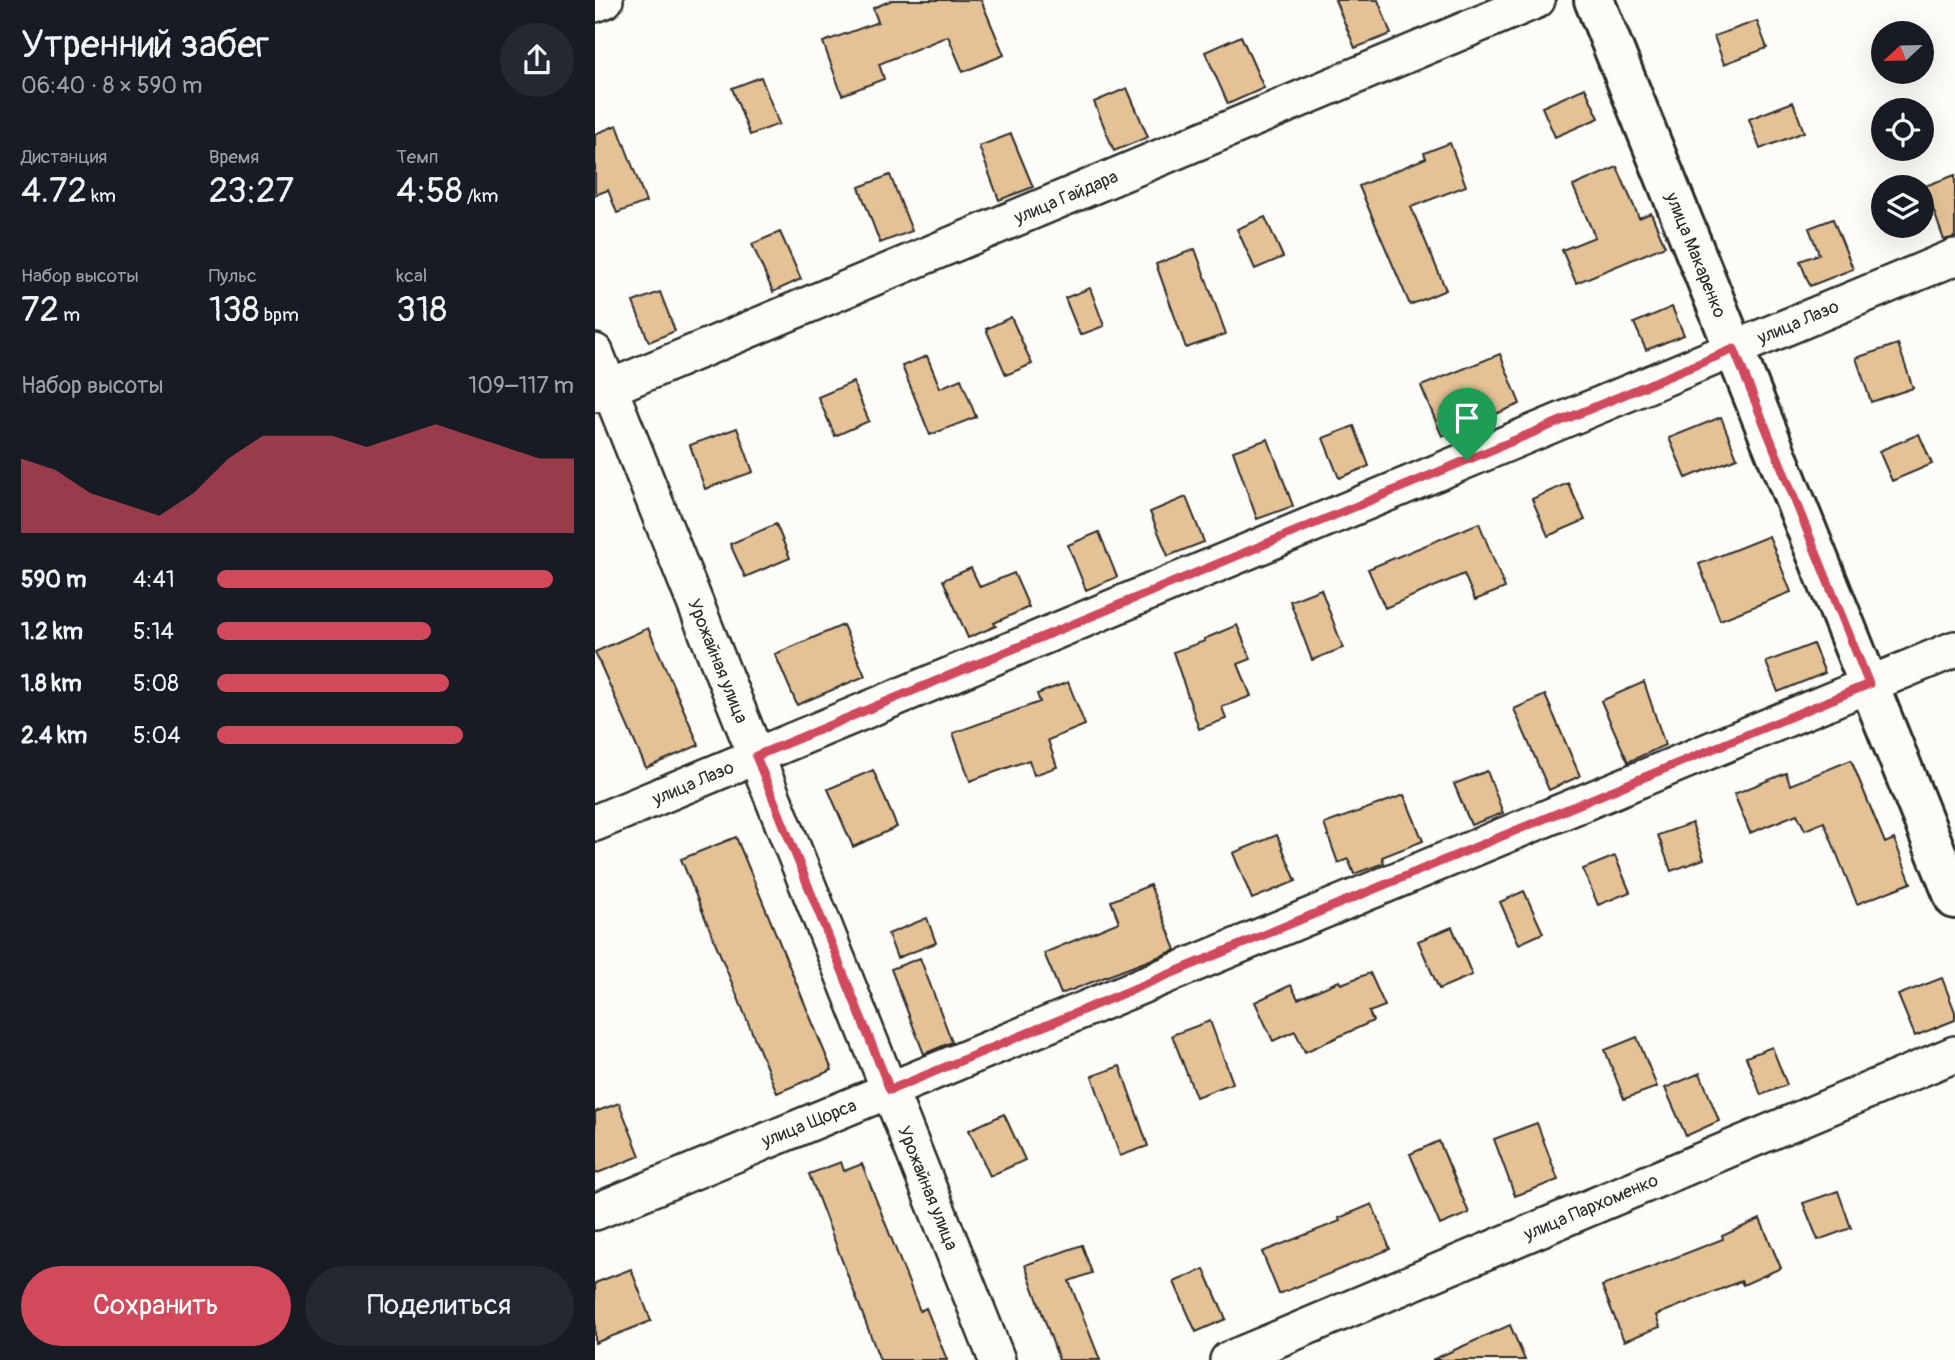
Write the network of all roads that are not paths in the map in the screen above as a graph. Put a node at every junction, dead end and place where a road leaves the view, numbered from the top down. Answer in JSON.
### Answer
{"nodes":[{"id":1,"x":605,"y":0,"type":"edge"},
{"id":2,"x":1537,"y":0,"type":"edge"},
{"id":3,"x":1594,"y":0,"type":"edge"},
{"id":4,"x":595,"y":4,"type":"edge"},
{"id":5,"x":1955,"y":257,"type":"edge"},
{"id":6,"x":1734,"y":349,"type":"junction"},
{"id":7,"x":595,"y":352,"type":"edge"},
{"id":8,"x":602,"y":391,"type":"edge"},
{"id":9,"x":1955,"y":649,"type":"edge"},
{"id":10,"x":1869,"y":684,"type":"junction"},
{"id":11,"x":756,"y":756,"type":"junction"},
{"id":12,"x":595,"y":824,"type":"edge"},
{"id":13,"x":1955,"y":899,"type":"edge"},
{"id":14,"x":1955,"y":1054,"type":"edge"},
{"id":15,"x":890,"y":1090,"type":"junction"},
{"id":16,"x":595,"y":1212,"type":"edge"},
{"id":17,"x":997,"y":1360,"type":"edge"},
{"id":18,"x":1228,"y":1360,"type":"edge"}],
"edges":[{"from":1,"to":4,"type":"street"},
{"from":2,"to":8,"type":"street","name":"улица Гайдара"},
{"from":3,"to":6,"type":"street","name":"улица Макаренко"},
{"from":5,"to":6,"type":"street","name":"улица Лазо"},
{"from":6,"to":10,"type":"street","name":"улица Макаренко"},
{"from":6,"to":11,"type":"street","name":"улица Лазо"},
{"from":7,"to":8,"type":"street","name":"Урожайная улица"},
{"from":8,"to":11,"type":"street","name":"Урожайная улица"},
{"from":9,"to":10,"type":"street","name":"улица Щорса"},
{"from":10,"to":13,"type":"street","name":"улица Макаренко"},
{"from":10,"to":15,"type":"street","name":"улица Щорса"},
{"from":11,"to":12,"type":"street","name":"улица Лазо"},
{"from":11,"to":15,"type":"street","name":"Урожайная улица"},
{"from":14,"to":18,"type":"street","name":"улица Пархоменко"},
{"from":15,"to":16,"type":"street","name":"улица Щорса"},
{"from":15,"to":17,"type":"street","name":"Урожайная улица"}]}
